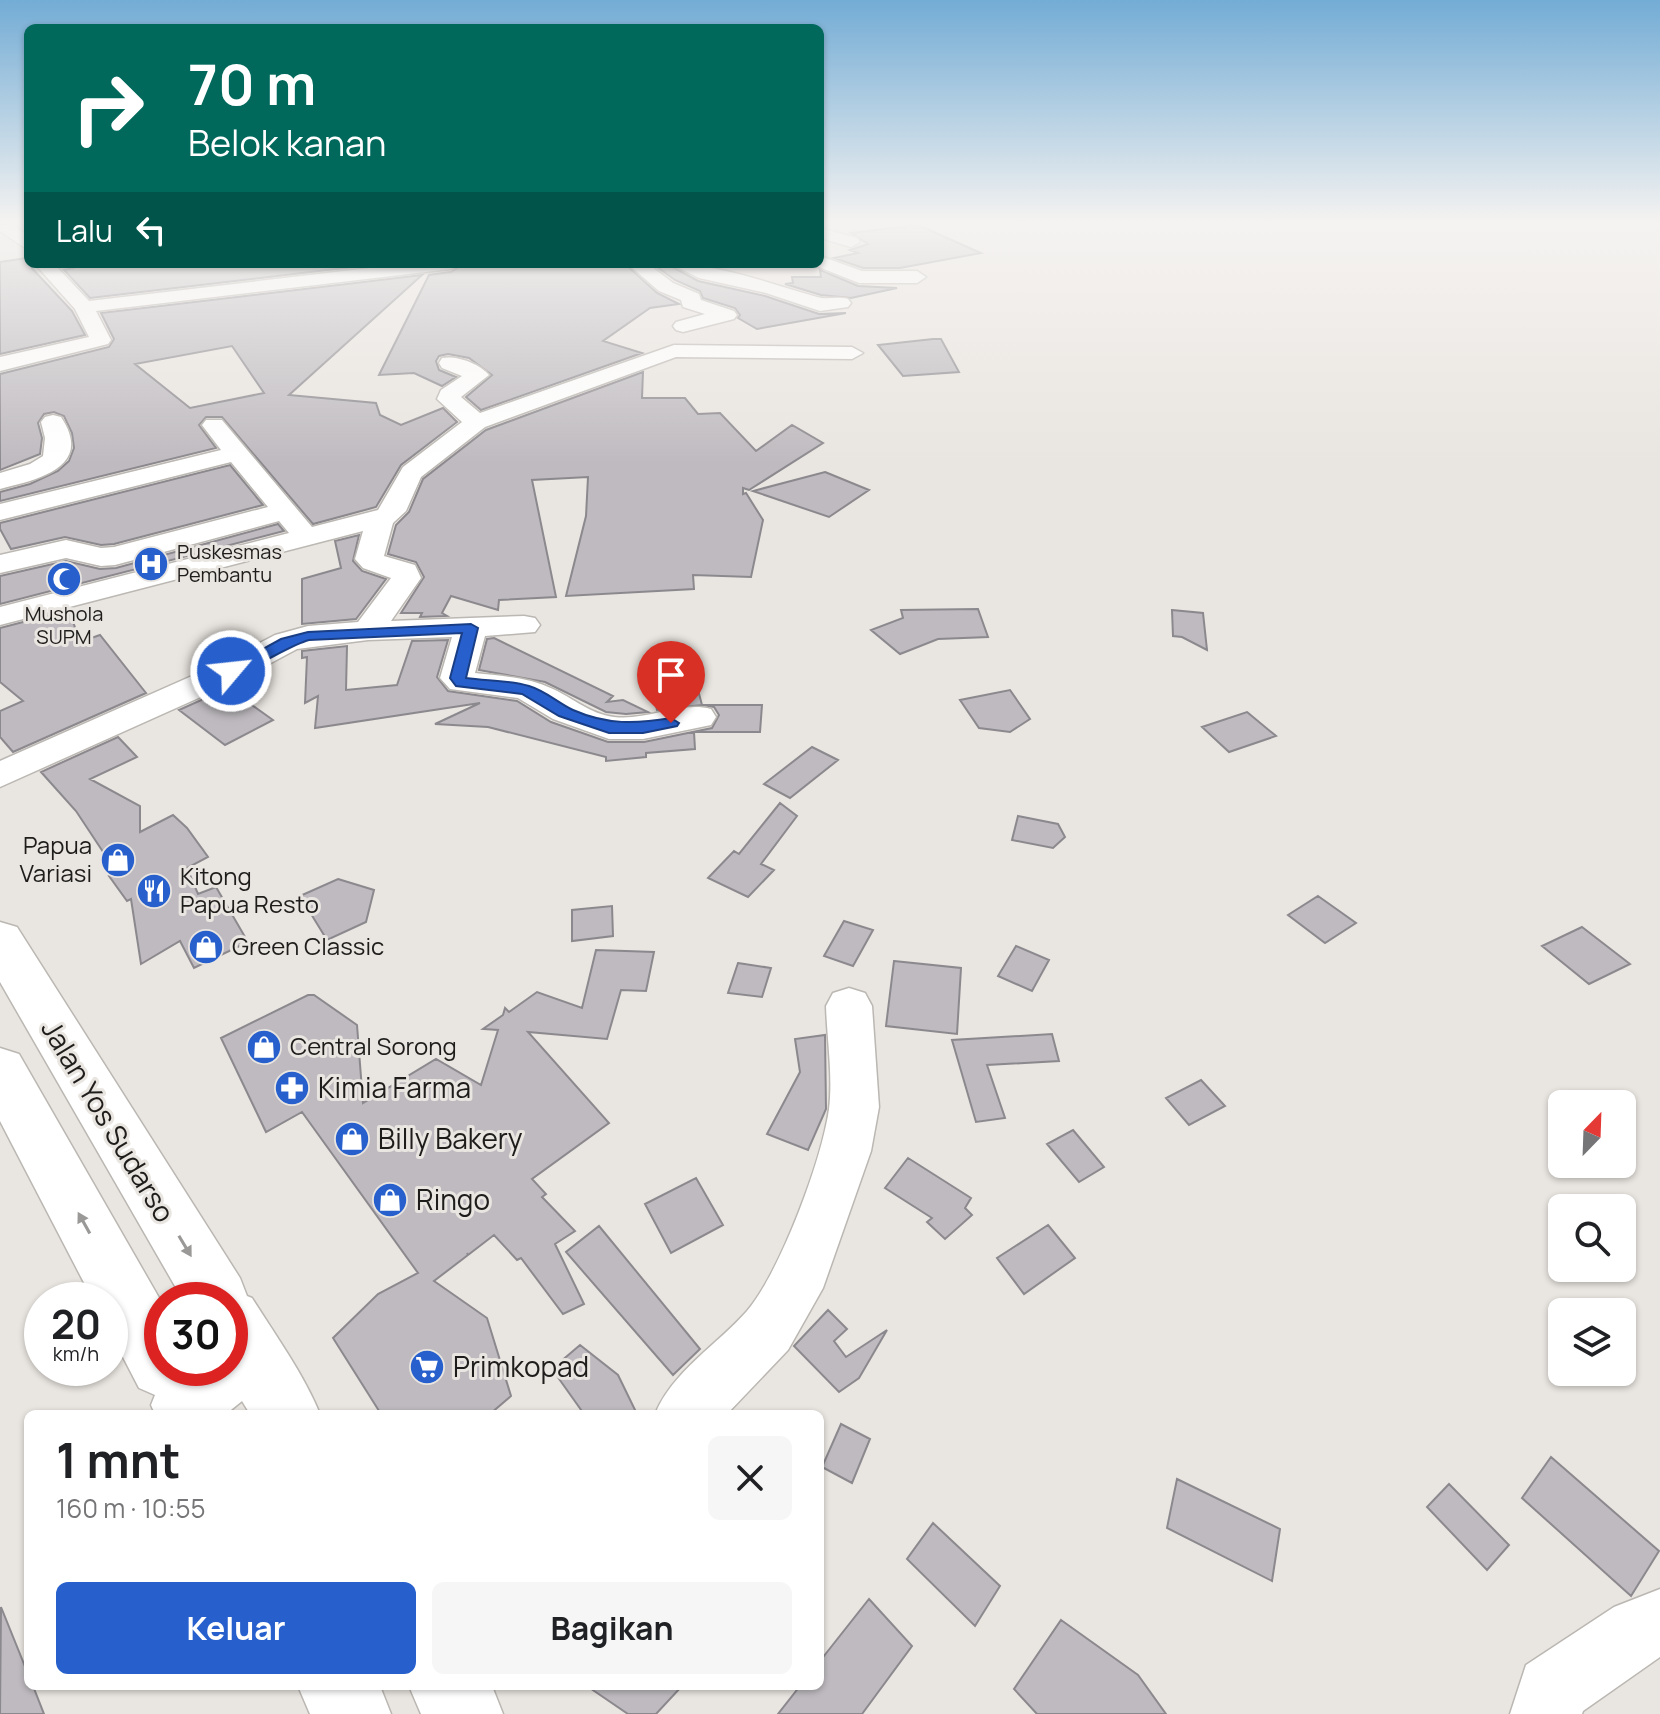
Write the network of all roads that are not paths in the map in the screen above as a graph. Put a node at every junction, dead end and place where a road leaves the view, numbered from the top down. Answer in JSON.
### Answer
{"nodes":[{"id":1,"x":101,"y":305,"type":"edge"},
{"id":2,"x":696,"y":305,"type":"edge"},
{"id":3,"x":84,"y":307,"type":"joint"},
{"id":4,"x":683,"y":326,"type":"dead end"},
{"id":5,"x":852,"y":353,"type":"dead end"},
{"id":6,"x":450,"y":363,"type":"dead end"},
{"id":7,"x":0,"y":364,"type":"edge"},
{"id":8,"x":53,"y":422,"type":"dead end"},
{"id":9,"x":477,"y":422,"type":"junction"},
{"id":10,"x":214,"y":425,"type":"dead end"},
{"id":11,"x":238,"y":453,"type":"junction"},
{"id":12,"x":0,"y":481,"type":"edge"},
{"id":13,"x":285,"y":511,"type":"junction"},
{"id":14,"x":0,"y":512,"type":"edge"},
{"id":15,"x":380,"y":521,"type":"junction"},
{"id":16,"x":306,"y":537,"type":"junction"},
{"id":17,"x":0,"y":564,"type":"edge"},
{"id":18,"x":0,"y":616,"type":"edge"},
{"id":19,"x":524,"y":625,"type":"dead end"},
{"id":20,"x":471,"y":628,"type":"junction"},
{"id":21,"x":368,"y":631,"type":"junction"},
{"id":22,"x":699,"y":717,"type":"dead end"},
{"id":23,"x":0,"y":775,"type":"edge"},
{"id":24,"x":0,"y":940,"type":"edge"},
{"id":25,"x":849,"y":1006,"type":"dead end"},
{"id":26,"x":0,"y":1070,"type":"edge"},
{"id":27,"x":207,"y":1282,"type":"edge"},
{"id":28,"x":248,"y":1350,"type":"edge"},
{"id":29,"x":175,"y":1388,"type":"edge"},
{"id":30,"x":285,"y":1410,"type":"edge"},
{"id":31,"x":689,"y":1410,"type":"edge"},
{"id":32,"x":1660,"y":1623,"type":"edge"},
{"id":33,"x":339,"y":1690,"type":"edge"},
{"id":34,"x":450,"y":1690,"type":"edge"},
{"id":35,"x":352,"y":1714,"type":"edge"},
{"id":36,"x":464,"y":1714,"type":"edge"},
{"id":37,"x":1546,"y":1714,"type":"edge"}],
"edges":[{"from":1,"to":3,"type":"street"},
{"from":2,"to":4,"type":"street"},
{"from":3,"to":7,"type":"street"},
{"from":5,"to":9,"type":"street"},
{"from":6,"to":9,"type":"street"},
{"from":8,"to":12,"type":"street"},
{"from":9,"to":15,"type":"street"},
{"from":10,"to":11,"type":"street"},
{"from":11,"to":13,"type":"street"},
{"from":11,"to":14,"type":"street"},
{"from":13,"to":16,"type":"street"},
{"from":13,"to":17,"type":"street"},
{"from":15,"to":16,"type":"street"},
{"from":15,"to":21,"type":"street"},
{"from":16,"to":18,"type":"street"},
{"from":19,"to":20,"type":"street"},
{"from":20,"to":21,"type":"street"},
{"from":20,"to":22,"type":"street"},
{"from":21,"to":23,"type":"street"},
{"from":24,"to":27,"type":"highway","name":"Jalan Yos Sudarso","one_way":true},
{"from":25,"to":31,"type":"street"},
{"from":29,"to":26,"type":"highway","one_way":true},
{"from":28,"to":30,"type":"highway"},
{"from":32,"to":37,"type":"street"},
{"from":33,"to":35,"type":"highway"},
{"from":34,"to":36,"type":"highway"}]}
